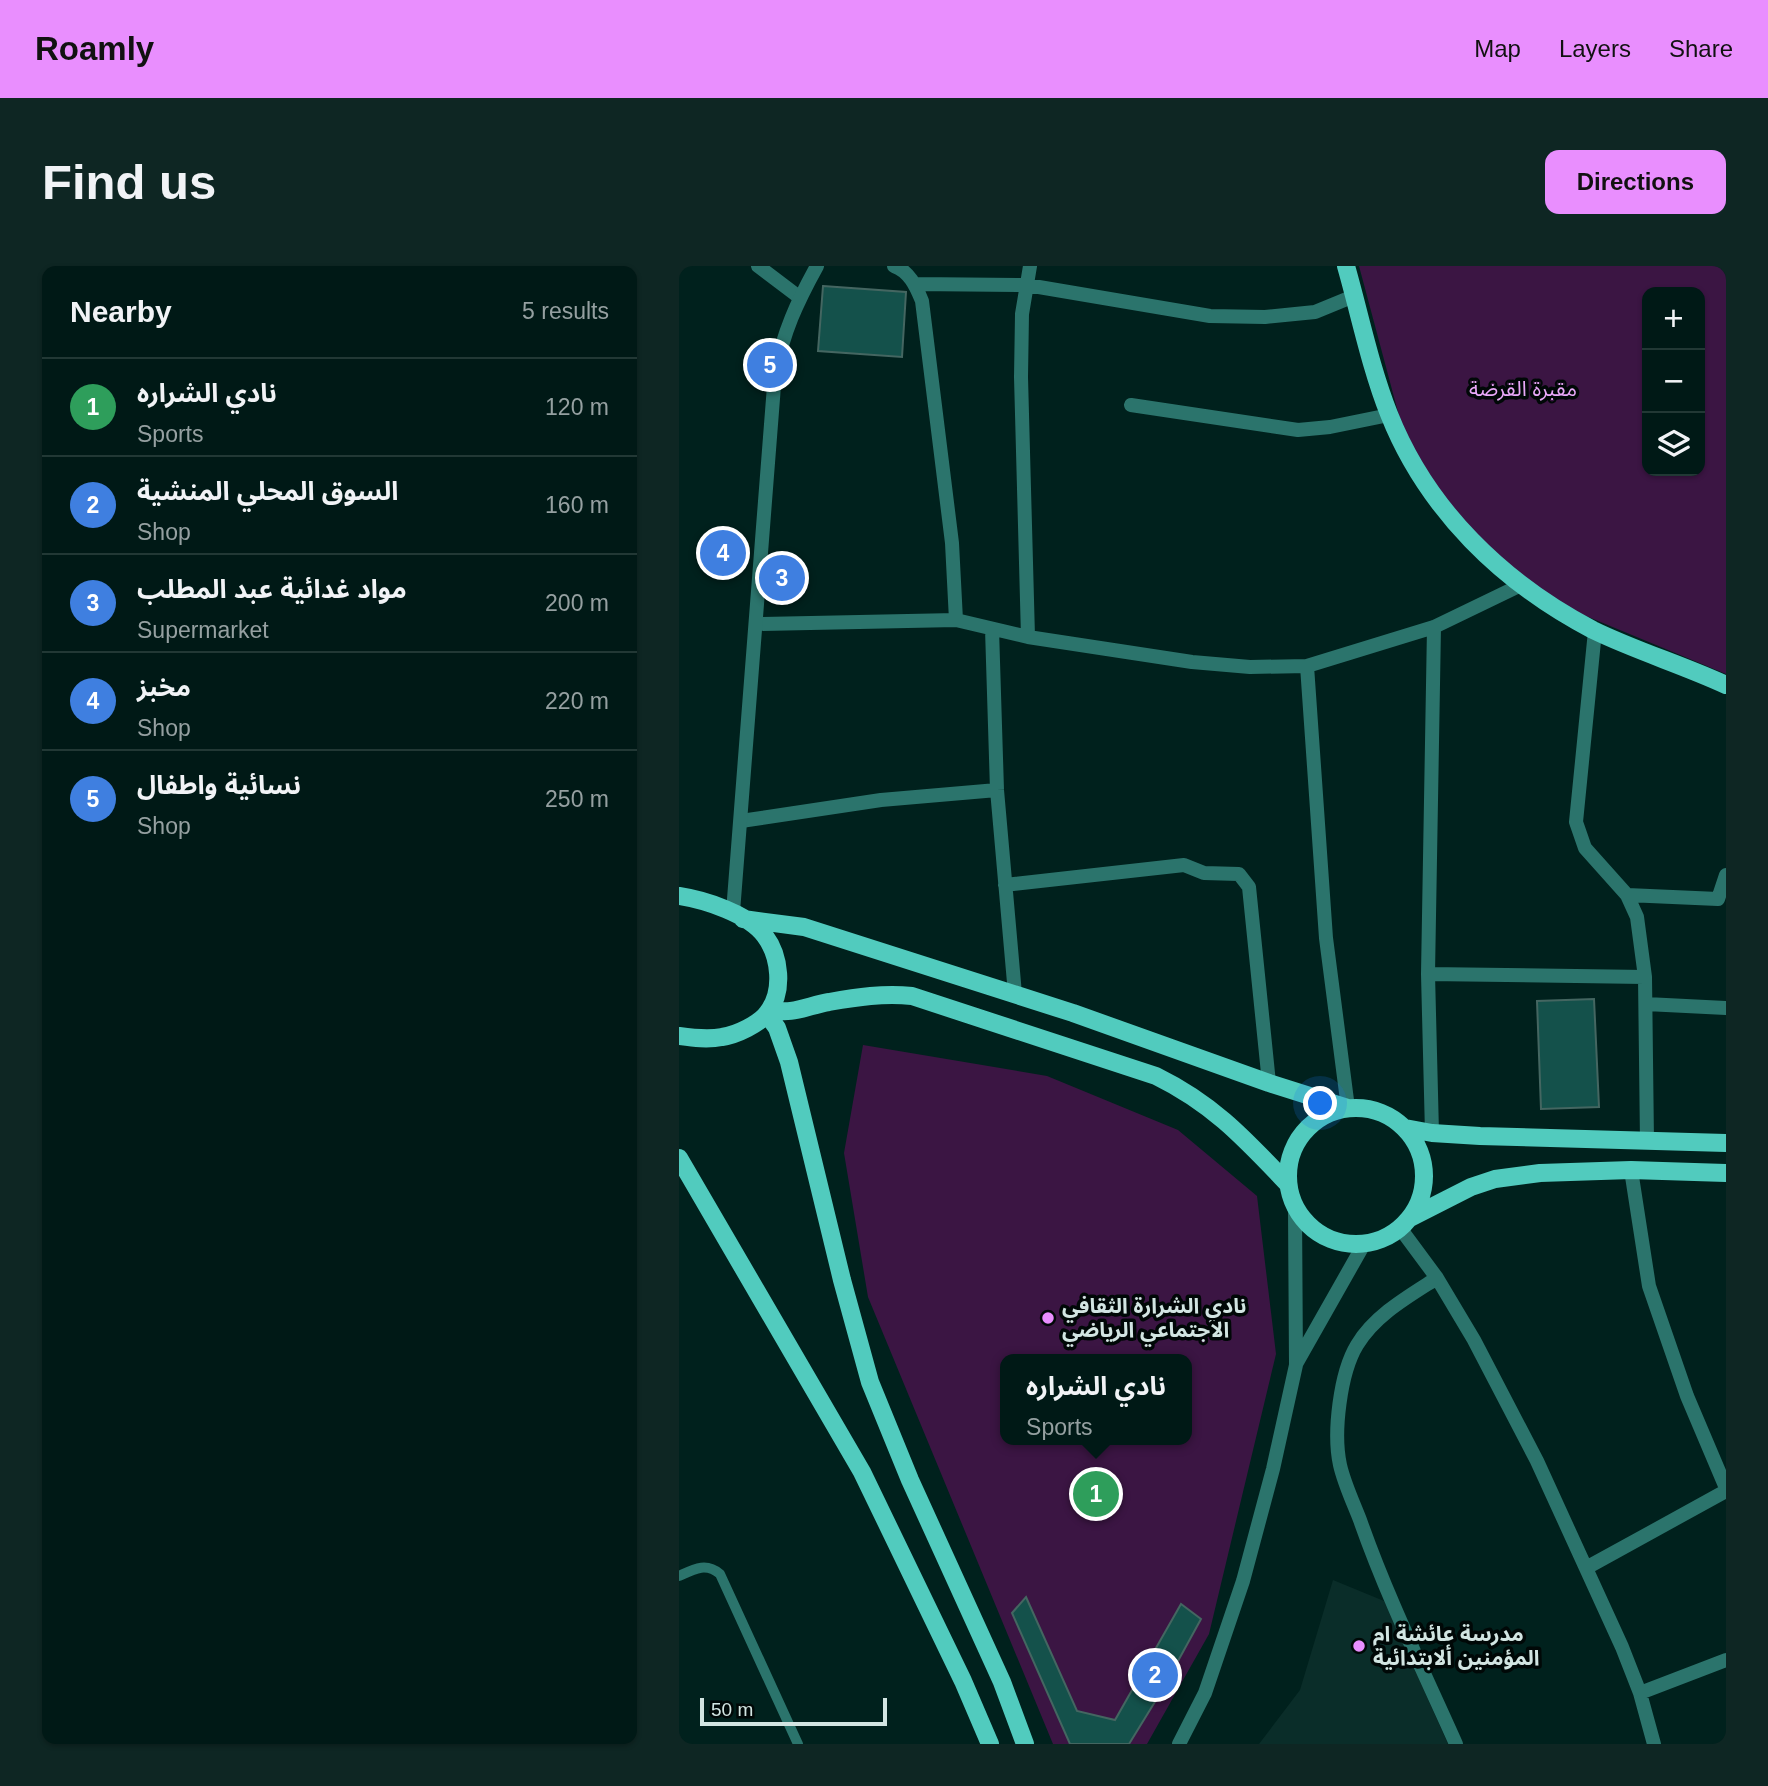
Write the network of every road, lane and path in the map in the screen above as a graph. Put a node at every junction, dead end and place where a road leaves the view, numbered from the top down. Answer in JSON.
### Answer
{"nodes":[{"id":1,"x":758,"y":266,"type":"edge"},
{"id":2,"x":817,"y":266,"type":"edge"},
{"id":3,"x":894,"y":266,"type":"edge"},
{"id":4,"x":1030,"y":266,"type":"edge"},
{"id":5,"x":1346,"y":266,"type":"edge"},
{"id":6,"x":915,"y":284,"type":"junction"},
{"id":7,"x":1027,"y":285,"type":"junction"},
{"id":8,"x":1354,"y":296,"type":"junction"},
{"id":9,"x":799,"y":297,"type":"junction"},
{"id":10,"x":1131,"y":405,"type":"dead end"},
{"id":11,"x":1389,"y":415,"type":"junction"},
{"id":12,"x":1521,"y":585,"type":"junction"},
{"id":13,"x":956,"y":620,"type":"junction"},
{"id":14,"x":756,"y":624,"type":"junction"},
{"id":15,"x":1434,"y":627,"type":"junction"},
{"id":16,"x":992,"y":629,"type":"junction"},
{"id":17,"x":1595,"y":631,"type":"junction"},
{"id":18,"x":1028,"y":636,"type":"junction"},
{"id":19,"x":1307,"y":666,"type":"junction"},
{"id":20,"x":1726,"y":685,"type":"edge"},
{"id":21,"x":997,"y":790,"type":"junction"},
{"id":22,"x":741,"y":821,"type":"junction"},
{"id":23,"x":1726,"y":876,"type":"edge"},
{"id":24,"x":1005,"y":885,"type":"junction"},
{"id":25,"x":1627,"y":895,"type":"junction"},
{"id":26,"x":679,"y":896,"type":"edge"},
{"id":27,"x":1722,"y":900,"type":"edge"},
{"id":28,"x":738,"y":916,"type":"junction"},
{"id":29,"x":1428,"y":974,"type":"junction"},
{"id":30,"x":1645,"y":977,"type":"junction"},
{"id":31,"x":1015,"y":994,"type":"junction"},
{"id":32,"x":1646,"y":1004,"type":"junction"},
{"id":33,"x":1726,"y":1008,"type":"edge"},
{"id":34,"x":769,"y":1012,"type":"junction"},
{"id":35,"x":679,"y":1036,"type":"edge"},
{"id":36,"x":1269,"y":1083,"type":"junction"},
{"id":37,"x":1348,"y":1108,"type":"junction"},
{"id":38,"x":1405,"y":1128,"type":"junction"},
{"id":39,"x":1432,"y":1133,"type":"junction"},
{"id":40,"x":1647,"y":1141,"type":"junction"},
{"id":41,"x":1726,"y":1143,"type":"edge"},
{"id":42,"x":679,"y":1158,"type":"edge"},
{"id":43,"x":1631,"y":1170,"type":"junction"},
{"id":44,"x":1726,"y":1172,"type":"edge"},
{"id":45,"x":1287,"y":1183,"type":"junction"},
{"id":46,"x":1295,"y":1209,"type":"junction"},
{"id":47,"x":1405,"y":1223,"type":"junction"},
{"id":48,"x":1364,"y":1244,"type":"junction"},
{"id":49,"x":1437,"y":1278,"type":"junction"},
{"id":50,"x":1296,"y":1366,"type":"junction"},
{"id":51,"x":1726,"y":1489,"type":"edge"},
{"id":52,"x":1586,"y":1569,"type":"junction"},
{"id":53,"x":679,"y":1576,"type":"edge"},
{"id":54,"x":1726,"y":1660,"type":"edge"},
{"id":55,"x":1640,"y":1693,"type":"junction"},
{"id":56,"x":798,"y":1744,"type":"edge"},
{"id":57,"x":990,"y":1744,"type":"edge"},
{"id":58,"x":1024,"y":1744,"type":"edge"},
{"id":59,"x":1179,"y":1744,"type":"edge"},
{"id":60,"x":1456,"y":1744,"type":"edge"},
{"id":61,"x":1654,"y":1744,"type":"edge"}],
"edges":[{"from":1,"to":9,"type":"street"},
{"from":2,"to":9,"type":"street"},
{"from":3,"to":6,"type":"street"},
{"from":4,"to":7,"type":"street"},
{"from":5,"to":8,"type":"main road"},
{"from":6,"to":7,"type":"street"},
{"from":6,"to":13,"type":"street"},
{"from":7,"to":8,"type":"street"},
{"from":7,"to":18,"type":"street"},
{"from":8,"to":11,"type":"main road"},
{"from":9,"to":14,"type":"street"},
{"from":10,"to":11,"type":"street"},
{"from":11,"to":12,"type":"main road"},
{"from":12,"to":15,"type":"street"},
{"from":12,"to":17,"type":"main road"},
{"from":13,"to":14,"type":"street"},
{"from":13,"to":16,"type":"street"},
{"from":14,"to":22,"type":"street"},
{"from":15,"to":19,"type":"street"},
{"from":15,"to":29,"type":"street"},
{"from":16,"to":18,"type":"street"},
{"from":16,"to":21,"type":"street"},
{"from":17,"to":20,"type":"main road"},
{"from":17,"to":25,"type":"street"},
{"from":18,"to":19,"type":"street"},
{"from":19,"to":37,"type":"street"},
{"from":21,"to":22,"type":"street"},
{"from":21,"to":24,"type":"street"},
{"from":22,"to":28,"type":"street"},
{"from":23,"to":27,"type":"street"},
{"from":24,"to":31,"type":"street"},
{"from":24,"to":36,"type":"street"},
{"from":25,"to":27,"type":"street"},
{"from":25,"to":30,"type":"street"},
{"from":26,"to":28,"type":"main road"},
{"from":28,"to":31,"type":"main road"},
{"from":28,"to":34,"type":"main road"},
{"from":29,"to":30,"type":"street"},
{"from":29,"to":39,"type":"street"},
{"from":30,"to":32,"type":"street"},
{"from":31,"to":36,"type":"main road"},
{"from":32,"to":33,"type":"street"},
{"from":32,"to":40,"type":"street"},
{"from":34,"to":35,"type":"main road"},
{"from":34,"to":45,"type":"main road"},
{"from":34,"to":58,"type":"main road"},
{"from":36,"to":37,"type":"main road"},
{"from":37,"to":38,"type":"main road"},
{"from":37,"to":45,"type":"main road"},
{"from":38,"to":39,"type":"main road"},
{"from":38,"to":47,"type":"main road"},
{"from":39,"to":40,"type":"main road"},
{"from":40,"to":41,"type":"main road"},
{"from":42,"to":57,"type":"main road"},
{"from":43,"to":44,"type":"main road"},
{"from":43,"to":47,"type":"main road"},
{"from":43,"to":51,"type":"street"},
{"from":45,"to":46,"type":"main road"},
{"from":46,"to":48,"type":"main road"},
{"from":46,"to":50,"type":"street"},
{"from":47,"to":48,"type":"main road"},
{"from":47,"to":49,"type":"street"},
{"from":48,"to":50,"type":"street"},
{"from":49,"to":52,"type":"street"},
{"from":49,"to":60,"type":"street"},
{"from":50,"to":59,"type":"street"},
{"from":51,"to":52,"type":"street"},
{"from":52,"to":55,"type":"street"},
{"from":53,"to":56,"type":"lane"},
{"from":54,"to":55,"type":"street"},
{"from":55,"to":61,"type":"street"}]}
